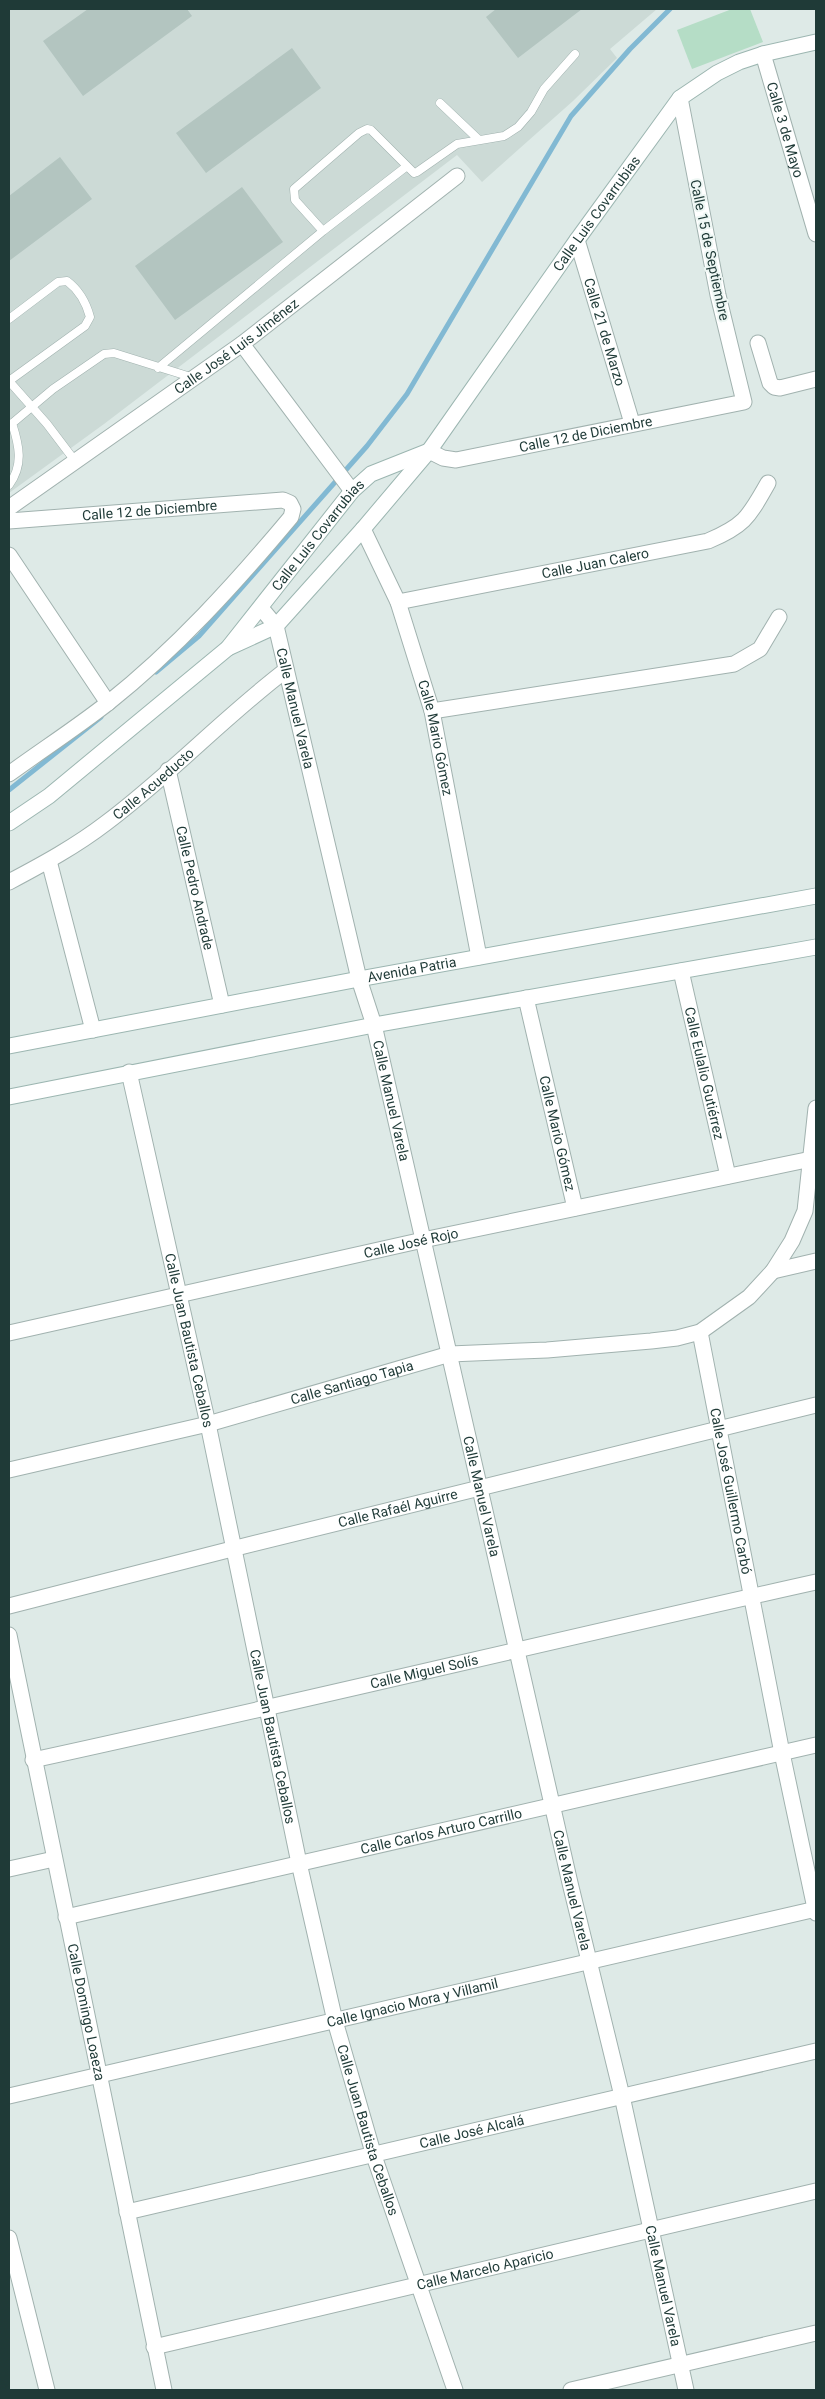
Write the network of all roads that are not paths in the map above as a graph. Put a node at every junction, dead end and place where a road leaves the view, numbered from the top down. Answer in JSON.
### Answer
{"nodes":[{"id":1,"x":816,"y":42,"type":"edge"},
{"id":2,"x":575,"y":54,"type":"dead end"},
{"id":3,"x":763,"y":54,"type":"junction"},
{"id":4,"x":680,"y":98,"type":"junction"},
{"id":5,"x":440,"y":103,"type":"dead end"},
{"id":6,"x":478,"y":139,"type":"junction"},
{"id":7,"x":407,"y":166,"type":"junction"},
{"id":8,"x":457,"y":176,"type":"dead end"},
{"id":9,"x":323,"y":231,"type":"junction"},
{"id":10,"x":816,"y":234,"type":"edge"},
{"id":11,"x":577,"y":240,"type":"junction"},
{"id":12,"x":9,"y":318,"type":"edge"},
{"id":13,"x":758,"y":343,"type":"dead end"},
{"id":14,"x":242,"y":344,"type":"junction"},
{"id":15,"x":158,"y":368,"type":"junction"},
{"id":16,"x":194,"y":378,"type":"junction"},
{"id":17,"x":816,"y":379,"type":"edge"},
{"id":18,"x":9,"y":381,"type":"edge"},
{"id":19,"x":744,"y":402,"type":"joint"},
{"id":20,"x":32,"y":406,"type":"junction"},
{"id":21,"x":632,"y":423,"type":"junction"},
{"id":22,"x":10,"y":424,"type":"edge"},
{"id":23,"x":430,"y":451,"type":"junction"},
{"id":24,"x":75,"y":461,"type":"junction"},
{"id":25,"x":768,"y":482,"type":"dead end"},
{"id":26,"x":9,"y":485,"type":"edge"},
{"id":27,"x":348,"y":486,"type":"junction"},
{"id":28,"x":9,"y":508,"type":"edge"},
{"id":29,"x":9,"y":521,"type":"edge"},
{"id":30,"x":363,"y":529,"type":"junction"},
{"id":31,"x":9,"y":555,"type":"edge"},
{"id":32,"x":398,"y":602,"type":"junction"},
{"id":33,"x":261,"y":608,"type":"junction"},
{"id":34,"x":779,"y":617,"type":"dead end"},
{"id":35,"x":276,"y":626,"type":"junction"},
{"id":36,"x":228,"y":648,"type":"junction"},
{"id":37,"x":286,"y":670,"type":"junction"},
{"id":38,"x":108,"y":703,"type":"junction"},
{"id":39,"x":432,"y":711,"type":"junction"},
{"id":40,"x":168,"y":770,"type":"junction"},
{"id":41,"x":9,"y":774,"type":"edge"},
{"id":42,"x":9,"y":823,"type":"edge"},
{"id":43,"x":49,"y":861,"type":"junction"},
{"id":44,"x":9,"y":882,"type":"edge"},
{"id":45,"x":816,"y":896,"type":"edge"},
{"id":46,"x":816,"y":947,"type":"edge"},
{"id":47,"x":479,"y":957,"type":"junction"},
{"id":48,"x":681,"y":971,"type":"junction"},
{"id":49,"x":359,"y":979,"type":"junction"},
{"id":50,"x":526,"y":998,"type":"junction"},
{"id":51,"x":222,"y":1005,"type":"junction"},
{"id":52,"x":374,"y":1025,"type":"junction"},
{"id":53,"x":92,"y":1030,"type":"junction"},
{"id":54,"x":9,"y":1046,"type":"edge"},
{"id":55,"x":129,"y":1072,"type":"junction"},
{"id":56,"x":9,"y":1097,"type":"edge"},
{"id":57,"x":816,"y":1108,"type":"edge"},
{"id":58,"x":814,"y":1159,"type":"edge"},
{"id":59,"x":728,"y":1176,"type":"junction"},
{"id":60,"x":575,"y":1208,"type":"junction"},
{"id":61,"x":423,"y":1240,"type":"junction"},
{"id":62,"x":816,"y":1261,"type":"edge"},
{"id":63,"x":773,"y":1271,"type":"junction"},
{"id":64,"x":177,"y":1295,"type":"junction"},
{"id":65,"x":700,"y":1332,"type":"junction"},
{"id":66,"x":9,"y":1333,"type":"edge"},
{"id":67,"x":450,"y":1354,"type":"junction"},
{"id":68,"x":816,"y":1404,"type":"edge"},
{"id":69,"x":208,"y":1424,"type":"junction"},
{"id":70,"x":719,"y":1429,"type":"junction"},
{"id":71,"x":9,"y":1470,"type":"edge"},
{"id":72,"x":480,"y":1487,"type":"junction"},
{"id":73,"x":232,"y":1549,"type":"junction"},
{"id":74,"x":816,"y":1582,"type":"edge"},
{"id":75,"x":753,"y":1596,"type":"junction"},
{"id":76,"x":9,"y":1606,"type":"edge"},
{"id":77,"x":9,"y":1635,"type":"edge"},
{"id":78,"x":516,"y":1649,"type":"junction"},
{"id":79,"x":267,"y":1709,"type":"junction"},
{"id":80,"x":816,"y":1745,"type":"edge"},
{"id":81,"x":782,"y":1753,"type":"junction"},
{"id":82,"x":33,"y":1760,"type":"junction"},
{"id":83,"x":552,"y":1805,"type":"junction"},
{"id":84,"x":54,"y":1859,"type":"junction"},
{"id":85,"x":299,"y":1863,"type":"junction"},
{"id":86,"x":9,"y":1869,"type":"edge"},
{"id":87,"x":816,"y":1911,"type":"edge"},
{"id":88,"x":66,"y":1917,"type":"junction"},
{"id":89,"x":589,"y":1962,"type":"junction"},
{"id":90,"x":335,"y":2021,"type":"junction"},
{"id":91,"x":816,"y":2051,"type":"edge"},
{"id":92,"x":99,"y":2075,"type":"junction"},
{"id":93,"x":9,"y":2096,"type":"edge"},
{"id":94,"x":622,"y":2096,"type":"junction"},
{"id":95,"x":374,"y":2156,"type":"junction"},
{"id":96,"x":816,"y":2192,"type":"edge"},
{"id":97,"x":127,"y":2212,"type":"junction"},
{"id":98,"x":652,"y":2230,"type":"junction"},
{"id":99,"x":9,"y":2238,"type":"edge"},
{"id":100,"x":419,"y":2285,"type":"junction"},
{"id":101,"x":816,"y":2333,"type":"edge"},
{"id":102,"x":154,"y":2347,"type":"junction"},
{"id":103,"x":680,"y":2364,"type":"junction"},
{"id":104,"x":48,"y":2390,"type":"edge"},
{"id":105,"x":164,"y":2390,"type":"edge"},
{"id":106,"x":455,"y":2390,"type":"edge"},
{"id":107,"x":571,"y":2390,"type":"edge"},
{"id":108,"x":686,"y":2390,"type":"edge"}],
"edges":[{"from":1,"to":3,"type":"street","name":"Calle Luis Covarrubias"},
{"from":2,"to":6,"type":"lane"},
{"from":3,"to":4,"type":"street","name":"Calle Luis Covarrubias"},
{"from":3,"to":10,"type":"street","name":"Calle 3 de Mayo"},
{"from":4,"to":11,"type":"street","name":"Calle Luis Covarrubias"},
{"from":4,"to":19,"type":"street","name":"Calle 15 de Septiembre"},
{"from":5,"to":6,"type":"lane"},
{"from":6,"to":7,"type":"lane"},
{"from":7,"to":9,"type":"lane"},
{"from":7,"to":9,"type":"lane"},
{"from":8,"to":14,"type":"street","name":"Calle José Luis Jiménez"},
{"from":9,"to":15,"type":"lane"},
{"from":11,"to":21,"type":"street","name":"Calle 21 de Marzo"},
{"from":11,"to":23,"type":"street","name":"Calle Luis Covarrubias"},
{"from":12,"to":18,"type":"lane"},
{"from":13,"to":17,"type":"street"},
{"from":14,"to":16,"type":"street","name":"Calle José Luis Jiménez"},
{"from":14,"to":27,"type":"street"},
{"from":15,"to":16,"type":"lane"},
{"from":15,"to":20,"type":"lane"},
{"from":16,"to":24,"type":"street","name":"Calle José Luis Jiménez"},
{"from":18,"to":20,"type":"lane"},
{"from":19,"to":21,"type":"street","name":"Calle 12 de Diciembre"},
{"from":20,"to":22,"type":"lane"},
{"from":20,"to":24,"type":"lane"},
{"from":21,"to":23,"type":"street","name":"Calle 12 de Diciembre"},
{"from":22,"to":26,"type":"lane"},
{"from":23,"to":27,"type":"street","name":"Calle Luis Covarrubias"},
{"from":23,"to":30,"type":"street","name":"Calle Luis Covarrubias"},
{"from":24,"to":28,"type":"street","name":"Calle José Luis Jiménez"},
{"from":25,"to":32,"type":"street","name":"Calle Juan Calero"},
{"from":27,"to":33,"type":"street","name":"Calle Luis Covarrubias"},
{"from":29,"to":38,"type":"street","name":"Calle 12 de Diciembre"},
{"from":30,"to":32,"type":"street","name":"Calle Mario Gómez"},
{"from":30,"to":35,"type":"street","name":"Calle Luis Covarrubias"},
{"from":31,"to":38,"type":"street"},
{"from":32,"to":39,"type":"street","name":"Calle Mario Gómez"},
{"from":33,"to":35,"type":"street","name":"Calle Manuel Varela"},
{"from":33,"to":36,"type":"street","name":"Calle Luis Covarrubias"},
{"from":34,"to":39,"type":"street"},
{"from":35,"to":36,"type":"street","name":"Calle Luis Covarrubias"},
{"from":35,"to":37,"type":"street","name":"Calle Manuel Varela"},
{"from":36,"to":42,"type":"street","name":"Calle Luis Covarrubias"},
{"from":37,"to":40,"type":"street","name":"Calle Acueducto"},
{"from":37,"to":49,"type":"street","name":"Calle Manuel Varela"},
{"from":38,"to":41,"type":"street"},
{"from":39,"to":47,"type":"street","name":"Calle Mario Gómez"},
{"from":40,"to":43,"type":"street","name":"Calle Acueducto"},
{"from":40,"to":51,"type":"street","name":"Calle Pedro Andrade"},
{"from":43,"to":44,"type":"street","name":"Calle Acueducto"},
{"from":43,"to":53,"type":"street"},
{"from":45,"to":47,"type":"street","name":"Avenida Patria"},
{"from":46,"to":48,"type":"street"},
{"from":47,"to":49,"type":"street","name":"Avenida Patria"},
{"from":48,"to":50,"type":"street"},
{"from":48,"to":59,"type":"street","name":"Calle Eulalio Gutiérrez"},
{"from":49,"to":51,"type":"street","name":"Avenida Patria"},
{"from":49,"to":52,"type":"street","name":"Calle Manuel Varela"},
{"from":50,"to":52,"type":"street"},
{"from":50,"to":60,"type":"street","name":"Calle Mario Gómez"},
{"from":51,"to":53,"type":"street","name":"Avenida Patria"},
{"from":52,"to":55,"type":"street"},
{"from":52,"to":61,"type":"street","name":"Calle Manuel Varela"},
{"from":53,"to":54,"type":"street","name":"Avenida Patria"},
{"from":55,"to":56,"type":"street"},
{"from":55,"to":64,"type":"street","name":"Calle Juan Bautista Ceballos"},
{"from":57,"to":58,"type":"street"},
{"from":58,"to":59,"type":"street","name":"Calle José Rojo"},
{"from":58,"to":63,"type":"street"},
{"from":59,"to":60,"type":"street","name":"Calle José Rojo"},
{"from":60,"to":61,"type":"street","name":"Calle José Rojo"},
{"from":61,"to":64,"type":"street","name":"Calle José Rojo"},
{"from":61,"to":67,"type":"street","name":"Calle Manuel Varela"},
{"from":62,"to":63,"type":"street"},
{"from":63,"to":65,"type":"street"},
{"from":64,"to":66,"type":"street","name":"Calle José Rojo"},
{"from":64,"to":69,"type":"street","name":"Calle Juan Bautista Ceballos"},
{"from":65,"to":67,"type":"street","name":"Calle Santiago Tapia"},
{"from":65,"to":70,"type":"street","name":"Calle José Guillermo Carbó"},
{"from":67,"to":69,"type":"street","name":"Calle Santiago Tapia"},
{"from":67,"to":72,"type":"street","name":"Calle Manuel Varela"},
{"from":68,"to":70,"type":"street","name":"Calle Rafaél Aguirre"},
{"from":69,"to":71,"type":"street","name":"Calle Santiago Tapia"},
{"from":69,"to":73,"type":"street","name":"Calle Juan Bautista Ceballos"},
{"from":70,"to":72,"type":"street","name":"Calle Rafaél Aguirre"},
{"from":70,"to":75,"type":"street","name":"Calle José Guillermo Carbó"},
{"from":72,"to":73,"type":"street","name":"Calle Rafaél Aguirre"},
{"from":72,"to":78,"type":"street","name":"Calle Manuel Varela"},
{"from":73,"to":76,"type":"street","name":"Calle Rafaél Aguirre"},
{"from":73,"to":79,"type":"street","name":"Calle Juan Bautista Ceballos"},
{"from":74,"to":75,"type":"street","name":"Calle Miguel Solís"},
{"from":75,"to":78,"type":"street","name":"Calle Miguel Solís"},
{"from":75,"to":81,"type":"street","name":"Calle José Guillermo Carbó"},
{"from":77,"to":82,"type":"street","name":"Calle Domingo Loaeza"},
{"from":78,"to":79,"type":"street","name":"Calle Miguel Solís"},
{"from":78,"to":83,"type":"street","name":"Calle Manuel Varela"},
{"from":79,"to":82,"type":"street","name":"Calle Miguel Solís"},
{"from":79,"to":85,"type":"street","name":"Calle Juan Bautista Ceballos"},
{"from":80,"to":81,"type":"street","name":"Calle Carlos Arturo Carrillo"},
{"from":81,"to":83,"type":"street","name":"Calle Carlos Arturo Carrillo"},
{"from":81,"to":87,"type":"street","name":"Calle José Guillermo Carbó"},
{"from":82,"to":84,"type":"street","name":"Calle Domingo Loaeza"},
{"from":83,"to":85,"type":"street","name":"Calle Carlos Arturo Carrillo"},
{"from":83,"to":89,"type":"street","name":"Calle Manuel Varela"},
{"from":84,"to":86,"type":"street"},
{"from":84,"to":88,"type":"street","name":"Calle Domingo Loaeza"},
{"from":85,"to":88,"type":"street","name":"Calle Carlos Arturo Carrillo"},
{"from":85,"to":90,"type":"street","name":"Calle Juan Bautista Ceballos"},
{"from":87,"to":89,"type":"street","name":"Calle Ignacio Mora y Villamil"},
{"from":88,"to":92,"type":"street","name":"Calle Domingo Loaeza"},
{"from":89,"to":90,"type":"street","name":"Calle Ignacio Mora y Villamil"},
{"from":89,"to":94,"type":"street","name":"Calle Manuel Varela"},
{"from":90,"to":92,"type":"street","name":"Calle Ignacio Mora y Villamil"},
{"from":90,"to":95,"type":"street","name":"Calle Juan Bautista Ceballos"},
{"from":91,"to":94,"type":"street","name":"Calle José Alcalá"},
{"from":92,"to":93,"type":"street","name":"Calle Ignacio Mora y Villamil"},
{"from":92,"to":97,"type":"street","name":"Calle Domingo Loaeza"},
{"from":94,"to":95,"type":"street","name":"Calle José Alcalá"},
{"from":94,"to":98,"type":"street","name":"Calle Manuel Varela"},
{"from":95,"to":97,"type":"street","name":"Calle José Alcalá"},
{"from":95,"to":100,"type":"street","name":"Calle Juan Bautista Ceballos"},
{"from":96,"to":98,"type":"street","name":"Calle Marcelo Aparicio"},
{"from":97,"to":102,"type":"street","name":"Calle Domingo Loaeza"},
{"from":98,"to":100,"type":"street","name":"Calle Marcelo Aparicio"},
{"from":98,"to":103,"type":"street","name":"Calle Manuel Varela"},
{"from":99,"to":104,"type":"street"},
{"from":100,"to":102,"type":"street","name":"Calle Marcelo Aparicio"},
{"from":100,"to":106,"type":"street","name":"Calle Juan Bautista Ceballos"},
{"from":101,"to":103,"type":"street"},
{"from":102,"to":105,"type":"street","name":"Calle Domingo Loaeza"},
{"from":103,"to":107,"type":"street"},
{"from":103,"to":108,"type":"street","name":"Calle Manuel Varela"}]}
